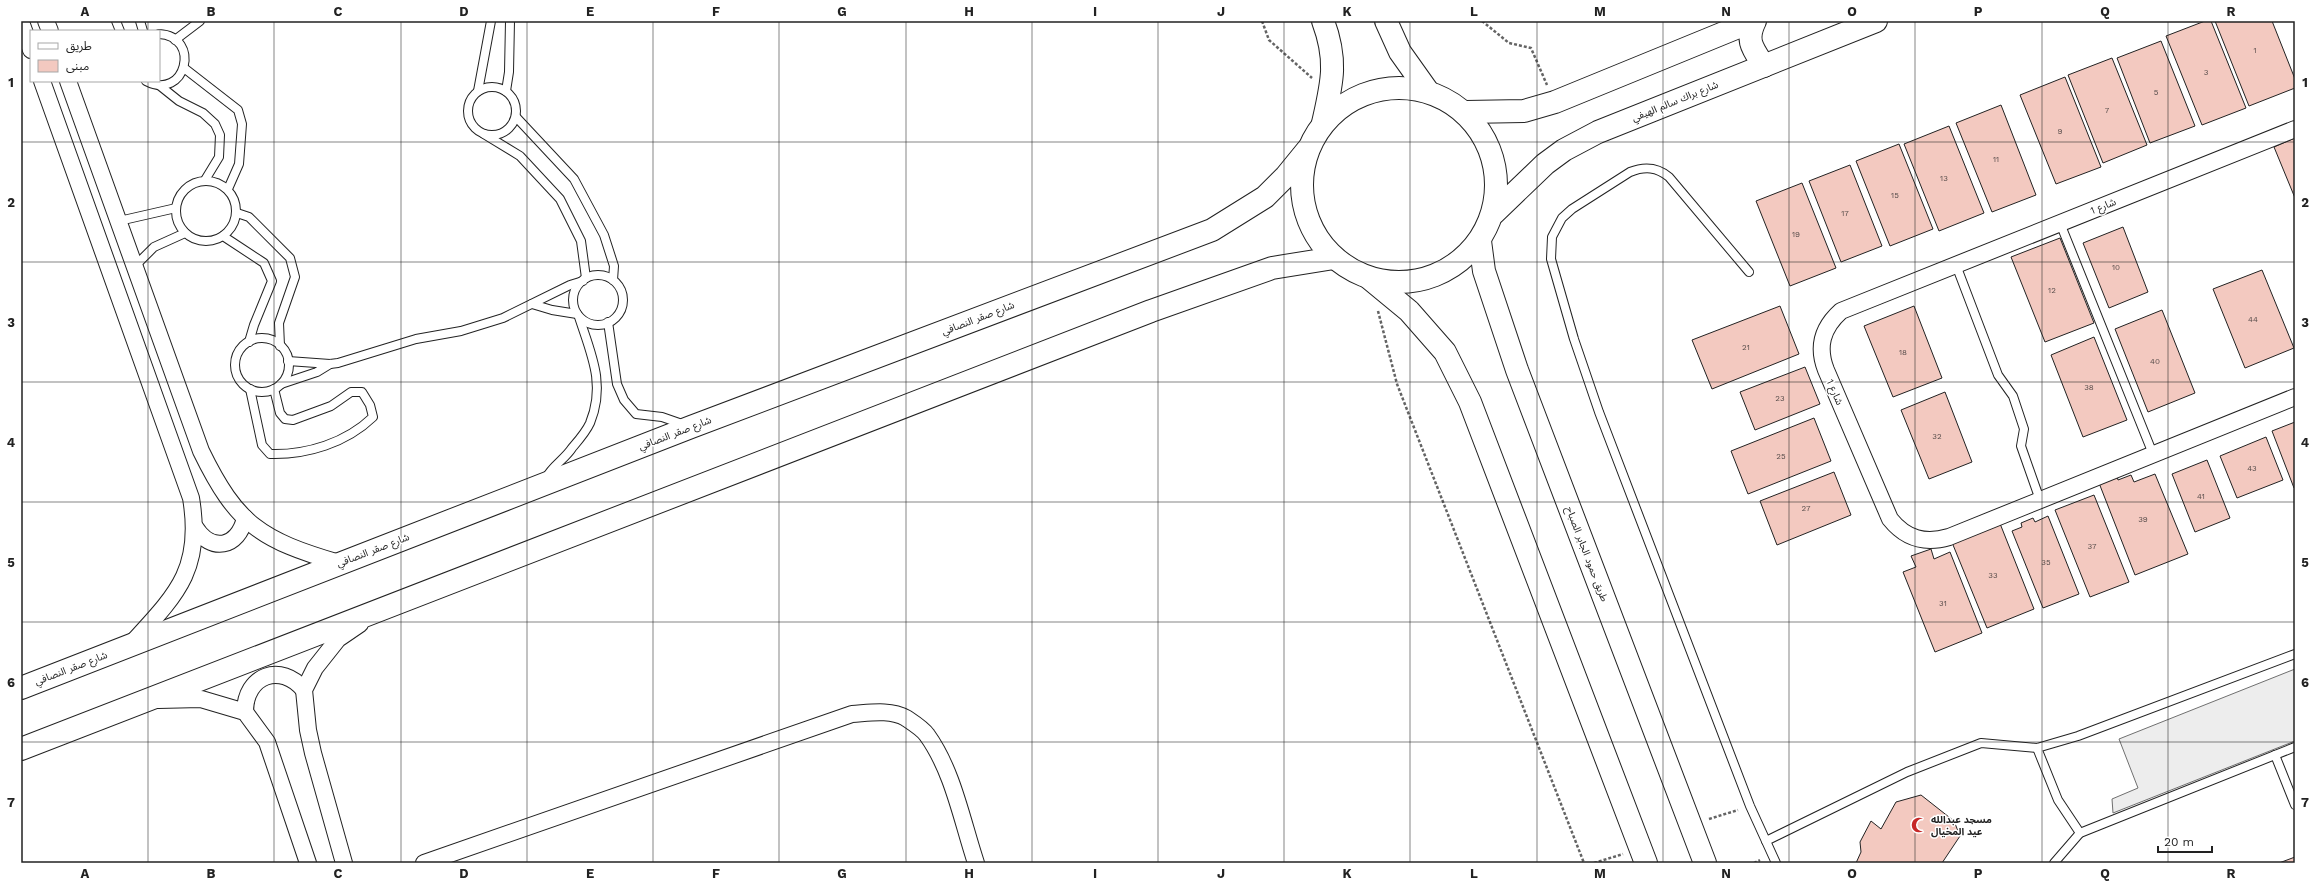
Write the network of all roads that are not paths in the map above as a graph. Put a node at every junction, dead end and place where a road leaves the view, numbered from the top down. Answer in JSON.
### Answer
{"nodes":[{"id":1,"x":200,"y":21,"type":"edge"},
{"id":2,"x":491,"y":21,"type":"edge"},
{"id":3,"x":510,"y":21,"type":"edge"},
{"id":4,"x":1323,"y":21,"type":"edge"},
{"id":5,"x":1386,"y":21,"type":"edge"},
{"id":6,"x":1754,"y":21,"type":"edge"},
{"id":7,"x":1876,"y":21,"type":"edge"},
{"id":8,"x":21,"y":22,"type":"edge"},
{"id":9,"x":160,"y":34,"type":"edge"},
{"id":10,"x":174,"y":40,"type":"junction"},
{"id":11,"x":30,"y":47,"type":"edge"},
{"id":12,"x":1764,"y":66,"type":"junction"},
{"id":13,"x":184,"y":68,"type":"junction"},
{"id":14,"x":42,"y":82,"type":"edge"},
{"id":15,"x":68,"y":82,"type":"edge"},
{"id":16,"x":149,"y":82,"type":"edge"},
{"id":17,"x":159,"y":85,"type":"junction"},
{"id":18,"x":1427,"y":90,"type":"junction"},
{"id":19,"x":478,"y":91,"type":"junction"},
{"id":20,"x":506,"y":91,"type":"junction"},
{"id":21,"x":1466,"y":112,"type":"junction"},
{"id":22,"x":516,"y":117,"type":"junction"},
{"id":23,"x":1323,"y":123,"type":"junction"},
{"id":24,"x":2295,"y":129,"type":"edge"},
{"id":25,"x":484,"y":134,"type":"junction"},
{"id":26,"x":1308,"y":149,"type":"junction"},
{"id":27,"x":205,"y":180,"type":"junction"},
{"id":28,"x":228,"y":190,"type":"junction"},
{"id":29,"x":176,"y":208,"type":"junction"},
{"id":30,"x":237,"y":213,"type":"junction"},
{"id":31,"x":1494,"y":213,"type":"junction"},
{"id":32,"x":119,"y":221,"type":"junction"},
{"id":33,"x":2060,"y":223,"type":"junction"},
{"id":34,"x":185,"y":233,"type":"junction"},
{"id":35,"x":222,"y":236,"type":"junction"},
{"id":36,"x":1480,"y":241,"type":"junction"},
{"id":37,"x":1334,"y":258,"type":"junction"},
{"id":38,"x":1956,"y":265,"type":"junction"},
{"id":39,"x":135,"y":266,"type":"junction"},
{"id":40,"x":1750,"y":272,"type":"dead end"},
{"id":41,"x":1369,"y":278,"type":"junction"},
{"id":42,"x":584,"y":279,"type":"junction"},
{"id":43,"x":613,"y":280,"type":"junction"},
{"id":44,"x":532,"y":304,"type":"junction"},
{"id":45,"x":578,"y":315,"type":"junction"},
{"id":46,"x":608,"y":322,"type":"junction"},
{"id":47,"x":249,"y":342,"type":"junction"},
{"id":48,"x":280,"y":346,"type":"junction"},
{"id":49,"x":288,"y":361,"type":"junction"},
{"id":50,"x":330,"y":364,"type":"junction"},
{"id":51,"x":277,"y":387,"type":"junction"},
{"id":52,"x":250,"y":389,"type":"junction"},
{"id":53,"x":2295,"y":397,"type":"edge"},
{"id":54,"x":691,"y":427,"type":"junction"},
{"id":55,"x":2153,"y":454,"type":"junction"},
{"id":56,"x":543,"y":485,"type":"junction"},
{"id":57,"x":2040,"y":500,"type":"junction"},
{"id":58,"x":245,"y":518,"type":"junction"},
{"id":59,"x":195,"y":527,"type":"junction"},
{"id":60,"x":339,"y":563,"type":"junction"},
{"id":61,"x":391,"y":604,"type":"junction"},
{"id":62,"x":131,"y":645,"type":"junction"},
{"id":63,"x":2295,"y":654,"type":"edge"},
{"id":64,"x":21,"y":688,"type":"edge"},
{"id":65,"x":304,"y":690,"type":"junction"},
{"id":66,"x":147,"y":700,"type":"junction"},
{"id":67,"x":246,"y":712,"type":"junction"},
{"id":68,"x":2295,"y":747,"type":"edge"},
{"id":69,"x":2037,"y":748,"type":"junction"},
{"id":70,"x":21,"y":749,"type":"edge"},
{"id":71,"x":2275,"y":755,"type":"junction"},
{"id":72,"x":2295,"y":805,"type":"edge"},
{"id":73,"x":2080,"y":833,"type":"junction"},
{"id":74,"x":1766,"y":841,"type":"junction"},
{"id":75,"x":1643,"y":854,"type":"edge"},
{"id":76,"x":308,"y":863,"type":"edge"},
{"id":77,"x":344,"y":863,"type":"edge"},
{"id":78,"x":424,"y":863,"type":"edge"},
{"id":79,"x":976,"y":863,"type":"edge"},
{"id":80,"x":1704,"y":863,"type":"edge"},
{"id":81,"x":1776,"y":863,"type":"edge"},
{"id":82,"x":2054,"y":863,"type":"edge"}],
"edges":[{"from":1,"to":10,"type":"lane"},
{"from":2,"to":19,"type":"lane"},
{"from":3,"to":20,"type":"lane"},
{"from":4,"to":23,"type":"main road"},
{"from":5,"to":18,"type":"main road"},
{"from":6,"to":12,"type":"main road"},
{"from":6,"to":21,"type":"main road"},
{"from":7,"to":12,"type":"main road","name":"شارع براك سالم الهيفي"},
{"from":8,"to":11,"type":"street"},
{"from":9,"to":10,"type":"lane"},
{"from":10,"to":13,"type":"lane"},
{"from":12,"to":31,"type":"main road","name":"شارع براك سالم الهيفي"},
{"from":13,"to":17,"type":"lane"},
{"from":13,"to":28,"type":"lane"},
{"from":14,"to":59,"type":"street"},
{"from":15,"to":32,"type":"street"},
{"from":16,"to":17,"type":"lane"},
{"from":17,"to":27,"type":"lane"},
{"from":18,"to":21,"type":"main road"},
{"from":18,"to":23,"type":"main road"},
{"from":19,"to":20,"type":"lane"},
{"from":19,"to":25,"type":"lane"},
{"from":20,"to":22,"type":"lane"},
{"from":21,"to":31,"type":"main road"},
{"from":22,"to":25,"type":"lane"},
{"from":22,"to":43,"type":"lane"},
{"from":23,"to":26,"type":"main road"},
{"from":24,"to":33,"type":"street","name":"شارع 1"},
{"from":25,"to":42,"type":"lane"},
{"from":26,"to":37,"type":"main road"},
{"from":26,"to":54,"type":"main road","name":"شارع صقر النصافي"},
{"from":27,"to":28,"type":"lane"},
{"from":27,"to":29,"type":"lane"},
{"from":28,"to":30,"type":"lane"},
{"from":29,"to":32,"type":"lane"},
{"from":29,"to":34,"type":"lane"},
{"from":30,"to":35,"type":"lane"},
{"from":30,"to":48,"type":"lane"},
{"from":31,"to":36,"type":"main road"},
{"from":32,"to":39,"type":"street"},
{"from":33,"to":38,"type":"street","name":"شارع 1"},
{"from":33,"to":55,"type":"lane"},
{"from":34,"to":35,"type":"lane"},
{"from":34,"to":39,"type":"lane"},
{"from":35,"to":47,"type":"lane"},
{"from":36,"to":41,"type":"main road"},
{"from":36,"to":80,"type":"main road","name":"طريق حمود الجابر الصباح"},
{"from":37,"to":41,"type":"main road"},
{"from":37,"to":61,"type":"main road"},
{"from":38,"to":57,"type":"lane"},
{"from":38,"to":57,"type":"street","name":"شارع 1"},
{"from":39,"to":58,"type":"street"},
{"from":40,"to":74,"type":"lane"},
{"from":41,"to":75,"type":"main road"},
{"from":42,"to":43,"type":"lane"},
{"from":42,"to":44,"type":"lane"},
{"from":42,"to":45,"type":"lane"},
{"from":43,"to":46,"type":"lane"},
{"from":44,"to":45,"type":"lane"},
{"from":44,"to":50,"type":"lane"},
{"from":45,"to":46,"type":"lane"},
{"from":45,"to":56,"type":"lane"},
{"from":46,"to":54,"type":"lane"},
{"from":47,"to":48,"type":"lane"},
{"from":47,"to":52,"type":"lane"},
{"from":48,"to":49,"type":"lane"},
{"from":49,"to":50,"type":"lane"},
{"from":49,"to":51,"type":"lane"},
{"from":50,"to":51,"type":"lane"},
{"from":51,"to":52,"type":"lane"},
{"from":51,"to":52,"type":"lane"},
{"from":53,"to":55,"type":"street","name":"شارع 1"},
{"from":54,"to":56,"type":"main road","name":"شارع صقر النصافي"},
{"from":55,"to":57,"type":"street","name":"شارع 1"},
{"from":56,"to":60,"type":"main road","name":"شارع صقر النصافي"},
{"from":58,"to":59,"type":"street"},
{"from":58,"to":60,"type":"street"},
{"from":59,"to":62,"type":"street"},
{"from":60,"to":62,"type":"main road","name":"شارع صقر النصافي"},
{"from":61,"to":65,"type":"street"},
{"from":61,"to":66,"type":"main road"},
{"from":62,"to":64,"type":"main road","name":"شارع صقر النصافي"},
{"from":63,"to":69,"type":"lane"},
{"from":65,"to":67,"type":"street"},
{"from":65,"to":77,"type":"street"},
{"from":66,"to":67,"type":"street"},
{"from":66,"to":70,"type":"main road"},
{"from":67,"to":76,"type":"street"},
{"from":68,"to":71,"type":"lane"},
{"from":69,"to":73,"type":"lane"},
{"from":69,"to":74,"type":"lane"},
{"from":71,"to":72,"type":"lane"},
{"from":71,"to":73,"type":"lane"},
{"from":73,"to":82,"type":"lane"},
{"from":74,"to":81,"type":"lane"},
{"from":78,"to":79,"type":"street"}]}
